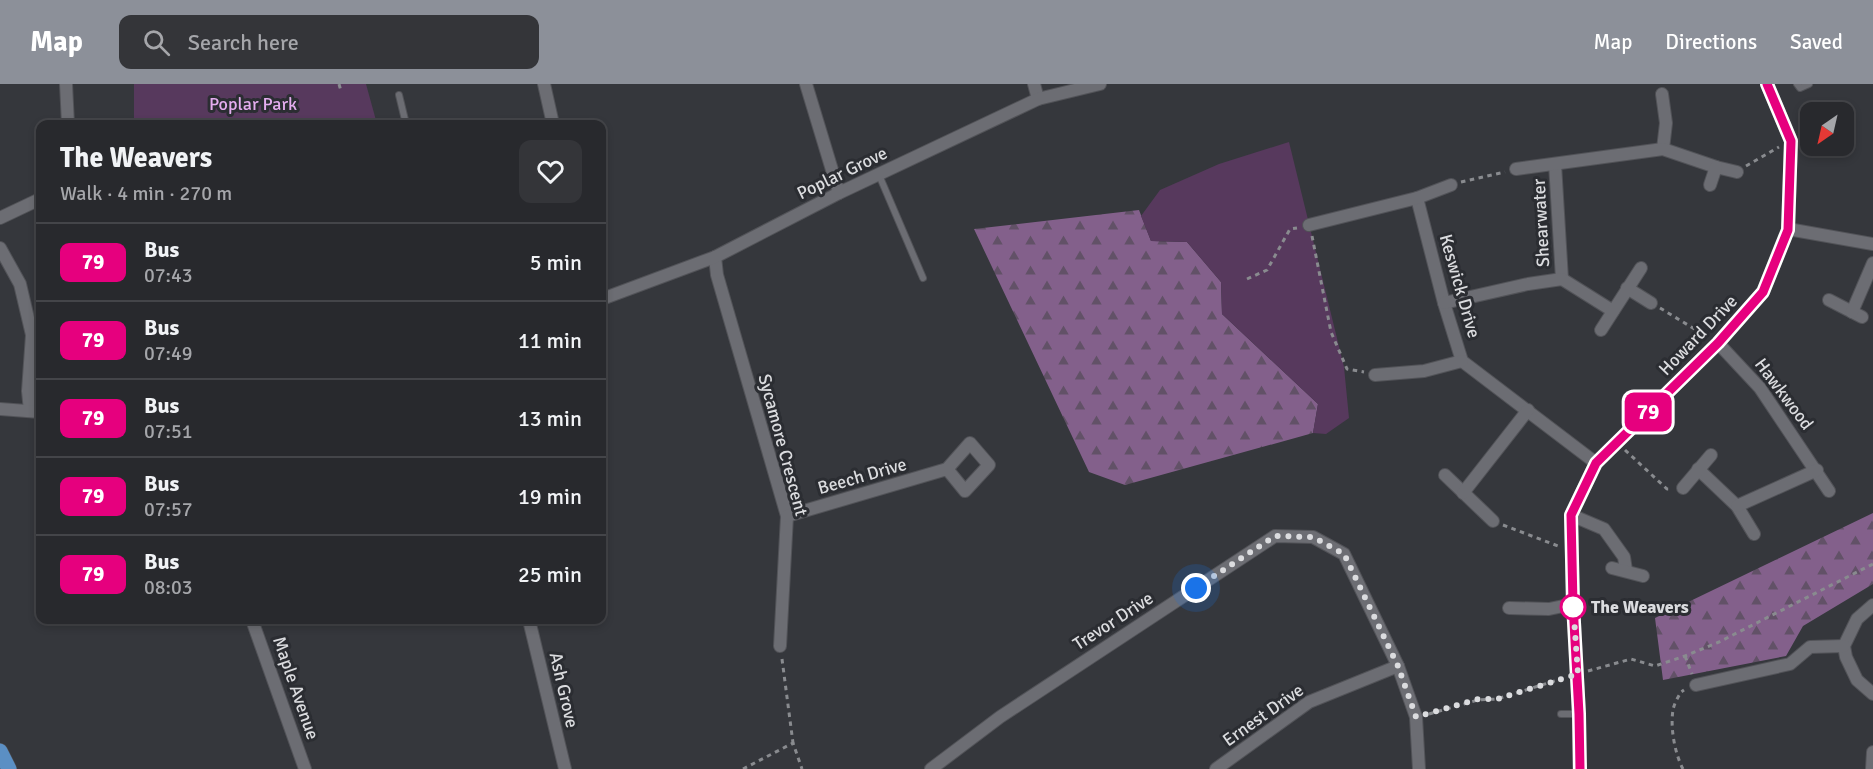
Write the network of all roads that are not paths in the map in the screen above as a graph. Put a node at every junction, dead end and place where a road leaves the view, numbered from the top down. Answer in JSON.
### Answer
{"nodes":[{"id":1,"x":66,"y":84,"type":"edge"},
{"id":2,"x":544,"y":84,"type":"edge"},
{"id":3,"x":806,"y":84,"type":"edge"},
{"id":4,"x":1034,"y":84,"type":"edge"},
{"id":5,"x":1100,"y":84,"type":"edge"},
{"id":6,"x":1767,"y":84,"type":"edge"},
{"id":7,"x":1797,"y":84,"type":"edge"},
{"id":8,"x":1809,"y":84,"type":"edge"},
{"id":9,"x":1662,"y":94,"type":"dead end"},
{"id":10,"x":399,"y":95,"type":"dead end"},
{"id":11,"x":1038,"y":99,"type":"junction"},
{"id":12,"x":68,"y":120,"type":"edge"},
{"id":13,"x":405,"y":120,"type":"edge"},
{"id":14,"x":553,"y":120,"type":"edge"},
{"id":15,"x":1663,"y":149,"type":"junction"},
{"id":16,"x":1555,"y":164,"type":"junction"},
{"id":17,"x":1716,"y":167,"type":"junction"},
{"id":18,"x":1516,"y":170,"type":"road end"},
{"id":19,"x":1737,"y":172,"type":"road end"},
{"id":20,"x":879,"y":175,"type":"junction"},
{"id":21,"x":1451,"y":185,"type":"road end"},
{"id":22,"x":1710,"y":185,"type":"dead end"},
{"id":23,"x":839,"y":193,"type":"junction"},
{"id":24,"x":1417,"y":198,"type":"junction"},
{"id":25,"x":36,"y":202,"type":"edge"},
{"id":26,"x":0,"y":218,"type":"edge"},
{"id":27,"x":1310,"y":225,"type":"road end"},
{"id":28,"x":1788,"y":230,"type":"junction"},
{"id":29,"x":1873,"y":244,"type":"edge"},
{"id":30,"x":0,"y":248,"type":"edge"},
{"id":31,"x":715,"y":257,"type":"junction"},
{"id":32,"x":1873,"y":263,"type":"edge"},
{"id":33,"x":1641,"y":268,"type":"dead end"},
{"id":34,"x":923,"y":278,"type":"dead end"},
{"id":35,"x":1562,"y":279,"type":"junction"},
{"id":36,"x":1627,"y":288,"type":"junction"},
{"id":37,"x":606,"y":298,"type":"edge"},
{"id":38,"x":1828,"y":300,"type":"dead end"},
{"id":39,"x":1444,"y":303,"type":"junction"},
{"id":40,"x":1651,"y":303,"type":"road end"},
{"id":41,"x":1612,"y":311,"type":"junction"},
{"id":42,"x":1601,"y":330,"type":"dead end"},
{"id":43,"x":1718,"y":343,"type":"junction"},
{"id":44,"x":1462,"y":360,"type":"junction"},
{"id":45,"x":1375,"y":375,"type":"road end"},
{"id":46,"x":0,"y":409,"type":"edge"},
{"id":47,"x":1528,"y":410,"type":"junction"},
{"id":48,"x":35,"y":411,"type":"edge"},
{"id":49,"x":1711,"y":455,"type":"dead end"},
{"id":50,"x":1596,"y":463,"type":"junction"},
{"id":51,"x":1698,"y":469,"type":"junction"},
{"id":52,"x":946,"y":470,"type":"dead end"},
{"id":53,"x":1817,"y":470,"type":"junction"},
{"id":54,"x":1445,"y":475,"type":"dead end"},
{"id":55,"x":1683,"y":488,"type":"road end"},
{"id":56,"x":1829,"y":491,"type":"dead end"},
{"id":57,"x":1463,"y":493,"type":"junction"},
{"id":58,"x":1737,"y":506,"type":"junction"},
{"id":59,"x":1571,"y":515,"type":"junction"},
{"id":60,"x":788,"y":516,"type":"junction"},
{"id":61,"x":1493,"y":521,"type":"road end"},
{"id":62,"x":1754,"y":534,"type":"dead end"},
{"id":63,"x":1612,"y":568,"type":"dead end"},
{"id":64,"x":1626,"y":570,"type":"junction"},
{"id":65,"x":1643,"y":576,"type":"dead end"},
{"id":66,"x":1573,"y":604,"type":"junction"},
{"id":67,"x":1873,"y":605,"type":"edge"},
{"id":68,"x":1509,"y":608,"type":"dead end"},
{"id":69,"x":253,"y":624,"type":"edge"},
{"id":70,"x":530,"y":624,"type":"edge"},
{"id":71,"x":780,"y":646,"type":"road end"},
{"id":72,"x":1844,"y":646,"type":"junction"},
{"id":73,"x":1398,"y":666,"type":"junction"},
{"id":74,"x":1696,"y":685,"type":"road end"},
{"id":75,"x":1873,"y":694,"type":"edge"},
{"id":76,"x":1561,"y":714,"type":"dead end"},
{"id":77,"x":1579,"y":714,"type":"junction"},
{"id":78,"x":0,"y":751,"type":"edge"},
{"id":79,"x":1873,"y":752,"type":"edge"},
{"id":80,"x":9,"y":769,"type":"edge"},
{"id":81,"x":305,"y":769,"type":"edge"},
{"id":82,"x":565,"y":769,"type":"edge"},
{"id":83,"x":931,"y":769,"type":"edge"},
{"id":84,"x":1216,"y":769,"type":"edge"},
{"id":85,"x":1419,"y":769,"type":"edge"},
{"id":86,"x":1580,"y":769,"type":"edge"},
{"id":87,"x":1872,"y":769,"type":"edge"}],
"edges":[{"from":1,"to":12,"type":"street"},
{"from":2,"to":14,"type":"street"},
{"from":3,"to":23,"type":"street"},
{"from":4,"to":11,"type":"street"},
{"from":5,"to":11,"type":"street","name":"Poplar Grove"},
{"from":6,"to":28,"type":"street","name":"Howard Drive"},
{"from":7,"to":8,"type":"lane"},
{"from":9,"to":15,"type":"street"},
{"from":10,"to":13,"type":"lane"},
{"from":11,"to":20,"type":"street","name":"Poplar Grove"},
{"from":15,"to":16,"type":"street","name":"Shearwater"},
{"from":15,"to":17,"type":"street","name":"Shearwater"},
{"from":16,"to":18,"type":"street","name":"Shearwater"},
{"from":16,"to":35,"type":"street","name":"Shearwater"},
{"from":17,"to":19,"type":"street","name":"Shearwater"},
{"from":17,"to":22,"type":"street"},
{"from":20,"to":23,"type":"street","name":"Poplar Grove"},
{"from":20,"to":34,"type":"lane"},
{"from":21,"to":24,"type":"street"},
{"from":23,"to":31,"type":"street","name":"Poplar Grove"},
{"from":24,"to":27,"type":"street"},
{"from":24,"to":39,"type":"street","name":"Keswick Drive"},
{"from":25,"to":26,"type":"street"},
{"from":28,"to":29,"type":"street"},
{"from":28,"to":43,"type":"street","name":"Howard Drive"},
{"from":30,"to":48,"type":"street"},
{"from":31,"to":37,"type":"street","name":"Poplar Grove"},
{"from":31,"to":60,"type":"street","name":"Sycamore Crescent"},
{"from":32,"to":38,"type":"street"},
{"from":33,"to":36,"type":"street"},
{"from":35,"to":39,"type":"street","name":"Shearwater"},
{"from":35,"to":41,"type":"street","name":"Shearwater"},
{"from":36,"to":40,"type":"street"},
{"from":36,"to":41,"type":"street"},
{"from":39,"to":44,"type":"street","name":"Keswick Drive"},
{"from":41,"to":42,"type":"street"},
{"from":43,"to":50,"type":"street","name":"Howard Drive"},
{"from":43,"to":53,"type":"street","name":"Hawkwood"},
{"from":44,"to":45,"type":"street"},
{"from":44,"to":47,"type":"street","name":"Keswick Drive"},
{"from":46,"to":48,"type":"street"},
{"from":47,"to":50,"type":"street","name":"Keswick Drive"},
{"from":47,"to":57,"type":"street"},
{"from":49,"to":51,"type":"street"},
{"from":50,"to":59,"type":"street","name":"Howard Drive"},
{"from":51,"to":55,"type":"street"},
{"from":51,"to":58,"type":"street"},
{"from":52,"to":60,"type":"street","name":"Beech Drive"},
{"from":53,"to":56,"type":"street","name":"Hawkwood"},
{"from":53,"to":58,"type":"street"},
{"from":54,"to":57,"type":"street"},
{"from":57,"to":61,"type":"street"},
{"from":58,"to":62,"type":"street"},
{"from":59,"to":64,"type":"street"},
{"from":59,"to":66,"type":"street","name":"Howard Drive"},
{"from":60,"to":71,"type":"street","name":"Sycamore Crescent"},
{"from":63,"to":64,"type":"street"},
{"from":64,"to":65,"type":"street"},
{"from":66,"to":68,"type":"street"},
{"from":66,"to":77,"type":"street","name":"Howard Drive"},
{"from":67,"to":72,"type":"street"},
{"from":69,"to":81,"type":"street","name":"Maple Avenue"},
{"from":70,"to":82,"type":"street","name":"Ash Grove"},
{"from":72,"to":74,"type":"street"},
{"from":72,"to":75,"type":"street"},
{"from":73,"to":83,"type":"street","name":"Trevor Drive"},
{"from":73,"to":84,"type":"street","name":"Ernest Drive"},
{"from":73,"to":85,"type":"street","name":"Trevor Drive"},
{"from":76,"to":77,"type":"lane"},
{"from":77,"to":86,"type":"street","name":"Howard Drive"},
{"from":78,"to":80,"type":"main road"},
{"from":79,"to":87,"type":"street"}]}
